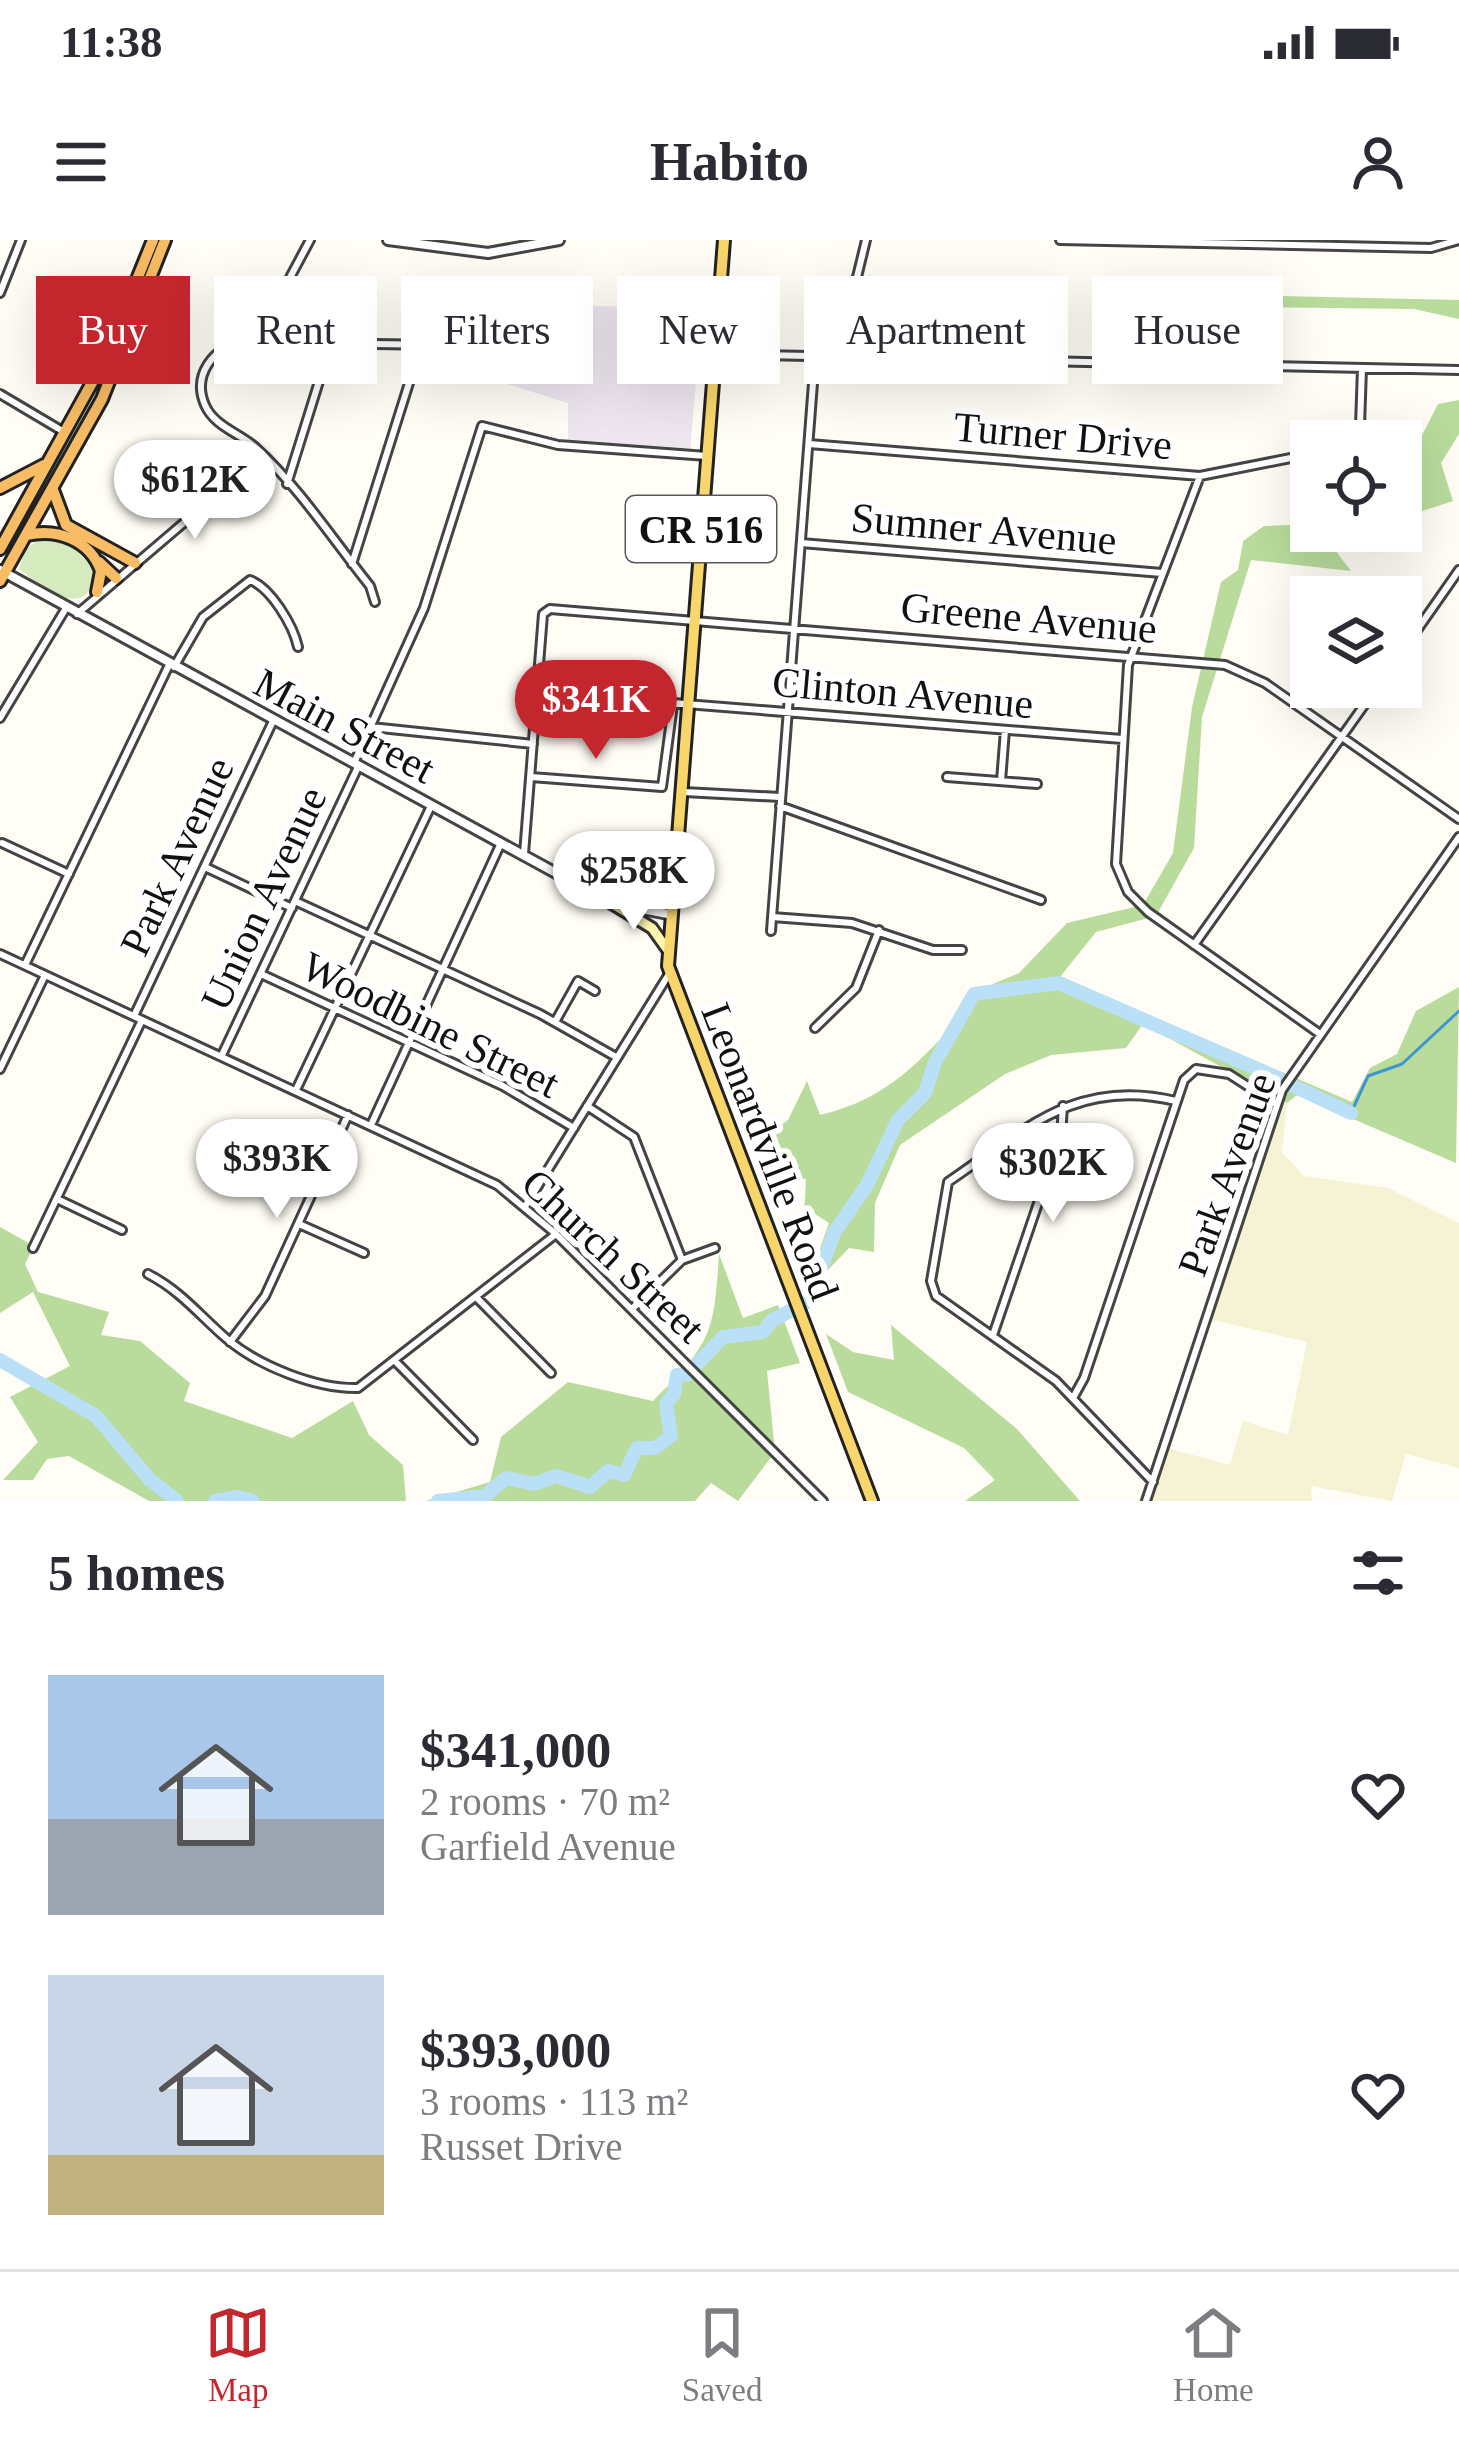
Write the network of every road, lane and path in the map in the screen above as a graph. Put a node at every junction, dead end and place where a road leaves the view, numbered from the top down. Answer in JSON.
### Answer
{"nodes":[{"id":1,"x":21,"y":240,"type":"edge"},
{"id":2,"x":153,"y":240,"type":"edge"},
{"id":3,"x":165,"y":240,"type":"edge"},
{"id":4,"x":310,"y":240,"type":"edge"},
{"id":5,"x":388,"y":240,"type":"edge"},
{"id":6,"x":559,"y":240,"type":"edge"},
{"id":7,"x":724,"y":240,"type":"edge"},
{"id":8,"x":866,"y":240,"type":"edge"},
{"id":9,"x":1060,"y":240,"type":"edge"},
{"id":10,"x":1459,"y":240,"type":"edge"},
{"id":11,"x":465,"y":246,"type":"edge"},
{"id":12,"x":291,"y":276,"type":"edge"},
{"id":13,"x":721,"y":276,"type":"edge"},
{"id":14,"x":857,"y":276,"type":"edge"},
{"id":15,"x":0,"y":293,"type":"edge"},
{"id":16,"x":214,"y":358,"type":"edge"},
{"id":17,"x":1068,"y":362,"type":"edge"},
{"id":18,"x":1362,"y":368,"type":"junction"},
{"id":19,"x":1459,"y":370,"type":"edge"},
{"id":20,"x":319,"y":384,"type":"edge"},
{"id":21,"x":409,"y":384,"type":"edge"},
{"id":22,"x":713,"y":384,"type":"edge"},
{"id":23,"x":813,"y":384,"type":"edge"},
{"id":24,"x":0,"y":394,"type":"edge"},
{"id":25,"x":1360,"y":420,"type":"edge"},
{"id":26,"x":65,"y":433,"type":"junction"},
{"id":27,"x":808,"y":444,"type":"junction"},
{"id":28,"x":707,"y":455,"type":"junction"},
{"id":29,"x":262,"y":456,"type":"junction"},
{"id":30,"x":1290,"y":458,"type":"edge"},
{"id":31,"x":47,"y":464,"type":"junction"},
{"id":32,"x":1201,"y":476,"type":"junction"},
{"id":33,"x":287,"y":484,"type":"junction"},
{"id":34,"x":53,"y":487,"type":"junction"},
{"id":35,"x":0,"y":488,"type":"edge"},
{"id":36,"x":27,"y":535,"type":"junction"},
{"id":37,"x":801,"y":543,"type":"junction"},
{"id":38,"x":0,"y":549,"type":"edge"},
{"id":39,"x":97,"y":560,"type":"junction"},
{"id":40,"x":135,"y":562,"type":"junction"},
{"id":41,"x":352,"y":564,"type":"junction"},
{"id":42,"x":1459,"y":570,"type":"edge"},
{"id":43,"x":1163,"y":573,"type":"junction"},
{"id":44,"x":2,"y":574,"type":"edge"},
{"id":45,"x":116,"y":578,"type":"junction"},
{"id":46,"x":98,"y":592,"type":"junction"},
{"id":47,"x":375,"y":602,"type":"dead end"},
{"id":48,"x":67,"y":608,"type":"junction"},
{"id":49,"x":76,"y":614,"type":"junction"},
{"id":50,"x":694,"y":622,"type":"junction"},
{"id":51,"x":1422,"y":623,"type":"edge"},
{"id":52,"x":793,"y":628,"type":"junction"},
{"id":53,"x":298,"y":647,"type":"dead end"},
{"id":54,"x":1130,"y":655,"type":"junction"},
{"id":55,"x":172,"y":666,"type":"junction"},
{"id":56,"x":536,"y":692,"type":"junction"},
{"id":57,"x":688,"y":704,"type":"junction"},
{"id":58,"x":673,"y":705,"type":"junction"},
{"id":59,"x":1362,"y":708,"type":"edge"},
{"id":60,"x":786,"y":713,"type":"junction"},
{"id":61,"x":0,"y":718,"type":"edge"},
{"id":62,"x":273,"y":721,"type":"junction"},
{"id":63,"x":371,"y":727,"type":"junction"},
{"id":64,"x":1005,"y":730,"type":"junction"},
{"id":65,"x":1342,"y":736,"type":"junction"},
{"id":66,"x":1122,"y":740,"type":"junction"},
{"id":67,"x":533,"y":744,"type":"junction"},
{"id":68,"x":356,"y":765,"type":"junction"},
{"id":69,"x":531,"y":777,"type":"junction"},
{"id":70,"x":947,"y":777,"type":"dead end"},
{"id":71,"x":1000,"y":782,"type":"junction"},
{"id":72,"x":1037,"y":784,"type":"dead end"},
{"id":73,"x":680,"y":791,"type":"junction"},
{"id":74,"x":780,"y":801,"type":"junction"},
{"id":75,"x":431,"y":806,"type":"junction"},
{"id":76,"x":1459,"y":819,"type":"edge"},
{"id":77,"x":1459,"y":836,"type":"edge"},
{"id":78,"x":2,"y":843,"type":"edge"},
{"id":79,"x":501,"y":843,"type":"junction"},
{"id":80,"x":524,"y":856,"type":"junction"},
{"id":81,"x":205,"y":867,"type":"junction"},
{"id":82,"x":69,"y":874,"type":"junction"},
{"id":83,"x":1042,"y":900,"type":"dead end"},
{"id":84,"x":611,"y":903,"type":"junction"},
{"id":85,"x":293,"y":904,"type":"junction"},
{"id":86,"x":668,"y":914,"type":"junction"},
{"id":87,"x":772,"y":917,"type":"junction"},
{"id":88,"x":879,"y":930,"type":"junction"},
{"id":89,"x":772,"y":931,"type":"dead end"},
{"id":90,"x":369,"y":934,"type":"junction"},
{"id":91,"x":1194,"y":945,"type":"junction"},
{"id":92,"x":667,"y":949,"type":"junction"},
{"id":93,"x":962,"y":950,"type":"dead end"},
{"id":94,"x":0,"y":954,"type":"edge"},
{"id":95,"x":25,"y":965,"type":"junction"},
{"id":96,"x":444,"y":969,"type":"junction"},
{"id":97,"x":261,"y":974,"type":"junction"},
{"id":98,"x":669,"y":974,"type":"junction"},
{"id":99,"x":45,"y":975,"type":"junction"},
{"id":100,"x":595,"y":991,"type":"dead end"},
{"id":101,"x":336,"y":1008,"type":"junction"},
{"id":102,"x":138,"y":1018,"type":"junction"},
{"id":103,"x":555,"y":1022,"type":"junction"},
{"id":104,"x":815,"y":1028,"type":"dead end"},
{"id":105,"x":1320,"y":1034,"type":"junction"},
{"id":106,"x":410,"y":1042,"type":"junction"},
{"id":107,"x":222,"y":1055,"type":"junction"},
{"id":108,"x":616,"y":1057,"type":"junction"},
{"id":109,"x":0,"y":1069,"type":"edge"},
{"id":110,"x":296,"y":1090,"type":"junction"},
{"id":111,"x":1176,"y":1101,"type":"junction"},
{"id":112,"x":1276,"y":1105,"type":"junction"},
{"id":113,"x":587,"y":1106,"type":"junction"},
{"id":114,"x":1063,"y":1106,"type":"junction"},
{"id":115,"x":349,"y":1115,"type":"junction"},
{"id":116,"x":371,"y":1125,"type":"junction"},
{"id":117,"x":574,"y":1128,"type":"junction"},
{"id":118,"x":56,"y":1199,"type":"junction"},
{"id":119,"x":526,"y":1205,"type":"junction"},
{"id":120,"x":299,"y":1224,"type":"junction"},
{"id":121,"x":122,"y":1230,"type":"dead end"},
{"id":122,"x":556,"y":1234,"type":"junction"},
{"id":123,"x":33,"y":1248,"type":"dead end"},
{"id":124,"x":716,"y":1248,"type":"dead end"},
{"id":125,"x":364,"y":1253,"type":"dead end"},
{"id":126,"x":682,"y":1259,"type":"junction"},
{"id":127,"x":148,"y":1274,"type":"dead end"},
{"id":128,"x":477,"y":1298,"type":"junction"},
{"id":129,"x":632,"y":1309,"type":"junction"},
{"id":130,"x":993,"y":1335,"type":"junction"},
{"id":131,"x":230,"y":1342,"type":"junction"},
{"id":132,"x":396,"y":1362,"type":"junction"},
{"id":133,"x":551,"y":1372,"type":"dead end"},
{"id":134,"x":1073,"y":1398,"type":"junction"},
{"id":135,"x":473,"y":1440,"type":"dead end"},
{"id":136,"x":1153,"y":1482,"type":"junction"},
{"id":137,"x":823,"y":1501,"type":"edge"},
{"id":138,"x":872,"y":1501,"type":"edge"},
{"id":139,"x":1146,"y":1501,"type":"edge"}],
"edges":[{"from":1,"to":15,"type":"street"},
{"from":2,"to":26,"type":"highway"},
{"from":3,"to":34,"type":"highway"},
{"from":4,"to":12,"type":"street"},
{"from":5,"to":11,"type":"street"},
{"from":6,"to":11,"type":"street"},
{"from":7,"to":13,"type":"main road","name":"Leonardville Road","number":"CR 516"},
{"from":8,"to":14,"type":"street"},
{"from":9,"to":10,"type":"street"},
{"from":16,"to":29,"type":"street"},
{"from":17,"to":18,"type":"street"},
{"from":18,"to":19,"type":"street"},
{"from":18,"to":25,"type":"street"},
{"from":20,"to":33,"type":"street"},
{"from":21,"to":41,"type":"street"},
{"from":22,"to":28,"type":"main road","name":"Leonardville Road","number":"CR 516"},
{"from":23,"to":27,"type":"street"},
{"from":24,"to":26,"type":"street"},
{"from":26,"to":31,"type":"highway"},
{"from":27,"to":32,"type":"street","name":"Turner Drive"},
{"from":27,"to":37,"type":"street"},
{"from":28,"to":50,"type":"main road","name":"Leonardville Road","number":"CR 516"},
{"from":28,"to":63,"type":"street","name":"Union Avenue"},
{"from":29,"to":33,"type":"street"},
{"from":29,"to":40,"type":"street"},
{"from":30,"to":32,"type":"street","name":"Turner Drive"},
{"from":31,"to":35,"type":"highway"},
{"from":31,"to":38,"type":"highway"},
{"from":32,"to":43,"type":"street"},
{"from":33,"to":41,"type":"street"},
{"from":34,"to":36,"type":"highway"},
{"from":34,"to":40,"type":"highway"},
{"from":36,"to":39,"type":"highway"},
{"from":36,"to":44,"type":"highway"},
{"from":37,"to":43,"type":"street","name":"Sumner Avenue"},
{"from":37,"to":52,"type":"street"},
{"from":39,"to":45,"type":"highway"},
{"from":39,"to":46,"type":"highway"},
{"from":40,"to":45,"type":"street"},
{"from":41,"to":47,"type":"street"},
{"from":42,"to":51,"type":"street"},
{"from":43,"to":54,"type":"street"},
{"from":44,"to":48,"type":"street","name":"Main Street"},
{"from":45,"to":46,"type":"street"},
{"from":46,"to":49,"type":"street"},
{"from":48,"to":49,"type":"street","name":"Main Street"},
{"from":48,"to":61,"type":"street"},
{"from":49,"to":55,"type":"street","name":"Main Street"},
{"from":50,"to":52,"type":"street","name":"Greene Avenue"},
{"from":50,"to":56,"type":"street","name":"Greene Avenue"},
{"from":50,"to":57,"type":"main road","name":"Leonardville Road","number":"CR 516"},
{"from":52,"to":54,"type":"street","name":"Greene Avenue"},
{"from":52,"to":60,"type":"street"},
{"from":53,"to":55,"type":"street"},
{"from":54,"to":65,"type":"street","name":"Greene Avenue"},
{"from":54,"to":66,"type":"street"},
{"from":55,"to":62,"type":"street","name":"Main Street"},
{"from":55,"to":82,"type":"street"},
{"from":56,"to":58,"type":"street","name":"Clinton Avenue"},
{"from":56,"to":67,"type":"street"},
{"from":57,"to":58,"type":"street","name":"Clinton Avenue"},
{"from":57,"to":60,"type":"street","name":"Clinton Avenue"},
{"from":57,"to":73,"type":"main road","name":"Leonardville Road","number":"CR 516"},
{"from":58,"to":69,"type":"street"},
{"from":59,"to":65,"type":"street"},
{"from":60,"to":64,"type":"street","name":"Clinton Avenue"},
{"from":60,"to":74,"type":"street"},
{"from":62,"to":68,"type":"street","name":"Main Street"},
{"from":62,"to":81,"type":"street","name":"Park Avenue"},
{"from":63,"to":67,"type":"street"},
{"from":63,"to":68,"type":"street","name":"Union Avenue"},
{"from":64,"to":66,"type":"street","name":"Clinton Avenue"},
{"from":64,"to":71,"type":"street"},
{"from":65,"to":76,"type":"street","name":"Greene Avenue"},
{"from":65,"to":91,"type":"street"},
{"from":66,"to":91,"type":"street"},
{"from":67,"to":69,"type":"street"},
{"from":68,"to":75,"type":"street","name":"Main Street"},
{"from":68,"to":85,"type":"street","name":"Union Avenue"},
{"from":69,"to":80,"type":"street"},
{"from":70,"to":71,"type":"street"},
{"from":71,"to":72,"type":"street"},
{"from":73,"to":74,"type":"street"},
{"from":73,"to":86,"type":"main road","name":"Leonardville Road","number":"CR 516"},
{"from":74,"to":83,"type":"street"},
{"from":74,"to":87,"type":"street"},
{"from":75,"to":79,"type":"street","name":"Main Street"},
{"from":75,"to":90,"type":"street"},
{"from":77,"to":105,"type":"street","name":"Park Avenue"},
{"from":78,"to":82,"type":"street"},
{"from":79,"to":80,"type":"street","name":"Main Street"},
{"from":79,"to":96,"type":"street"},
{"from":80,"to":84,"type":"street","name":"Main Street"},
{"from":81,"to":85,"type":"street"},
{"from":81,"to":102,"type":"street","name":"Park Avenue"},
{"from":82,"to":95,"type":"street"},
{"from":84,"to":86,"type":"street","name":"Main Street"},
{"from":84,"to":92,"type":"main road"},
{"from":85,"to":90,"type":"street"},
{"from":85,"to":97,"type":"street","name":"Union Avenue"},
{"from":86,"to":92,"type":"main road","name":"Leonardville Road","number":"CR 516"},
{"from":87,"to":88,"type":"street"},
{"from":87,"to":89,"type":"street"},
{"from":88,"to":93,"type":"street"},
{"from":88,"to":104,"type":"street"},
{"from":90,"to":96,"type":"street"},
{"from":90,"to":101,"type":"street"},
{"from":91,"to":105,"type":"street"},
{"from":92,"to":98,"type":"main road","name":"Leonardville Road","number":"CR 516"},
{"from":94,"to":95,"type":"street","name":"Church Street"},
{"from":95,"to":99,"type":"street","name":"Church Street"},
{"from":96,"to":103,"type":"street"},
{"from":96,"to":106,"type":"street"},
{"from":97,"to":101,"type":"street","name":"Woodbine Street"},
{"from":97,"to":107,"type":"street","name":"Union Avenue"},
{"from":98,"to":108,"type":"street"},
{"from":98,"to":138,"type":"main road","name":"Leonardville Road","number":"CR 516"},
{"from":99,"to":102,"type":"street","name":"Church Street"},
{"from":99,"to":109,"type":"street"},
{"from":100,"to":103,"type":"street"},
{"from":101,"to":106,"type":"street","name":"Woodbine Street"},
{"from":101,"to":110,"type":"street"},
{"from":102,"to":107,"type":"street","name":"Church Street"},
{"from":102,"to":118,"type":"street","name":"Park Avenue"},
{"from":103,"to":108,"type":"street"},
{"from":105,"to":112,"type":"street","name":"Park Avenue"},
{"from":106,"to":116,"type":"street"},
{"from":106,"to":117,"type":"street","name":"Woodbine Street"},
{"from":107,"to":110,"type":"street","name":"Church Street"},
{"from":108,"to":113,"type":"street"},
{"from":110,"to":115,"type":"street","name":"Church Street"},
{"from":111,"to":112,"type":"street"},
{"from":111,"to":114,"type":"street"},
{"from":111,"to":134,"type":"street"},
{"from":112,"to":136,"type":"street","name":"Park Avenue"},
{"from":113,"to":117,"type":"street"},
{"from":113,"to":126,"type":"street"},
{"from":114,"to":130,"type":"street"},
{"from":114,"to":130,"type":"street"},
{"from":115,"to":116,"type":"street","name":"Church Street"},
{"from":115,"to":120,"type":"street"},
{"from":116,"to":119,"type":"street","name":"Church Street"},
{"from":117,"to":119,"type":"street"},
{"from":118,"to":121,"type":"street"},
{"from":118,"to":123,"type":"street","name":"Park Avenue"},
{"from":119,"to":122,"type":"street","name":"Church Street"},
{"from":120,"to":125,"type":"street"},
{"from":120,"to":131,"type":"street"},
{"from":122,"to":128,"type":"street"},
{"from":122,"to":129,"type":"street","name":"Church Street"},
{"from":124,"to":126,"type":"street"},
{"from":126,"to":129,"type":"street"},
{"from":127,"to":131,"type":"street"},
{"from":128,"to":132,"type":"street"},
{"from":128,"to":133,"type":"street"},
{"from":129,"to":137,"type":"street","name":"Church Street"},
{"from":130,"to":134,"type":"street"},
{"from":131,"to":132,"type":"street"},
{"from":132,"to":135,"type":"street"},
{"from":134,"to":136,"type":"street"},
{"from":136,"to":139,"type":"street","name":"Park Avenue"}]}
